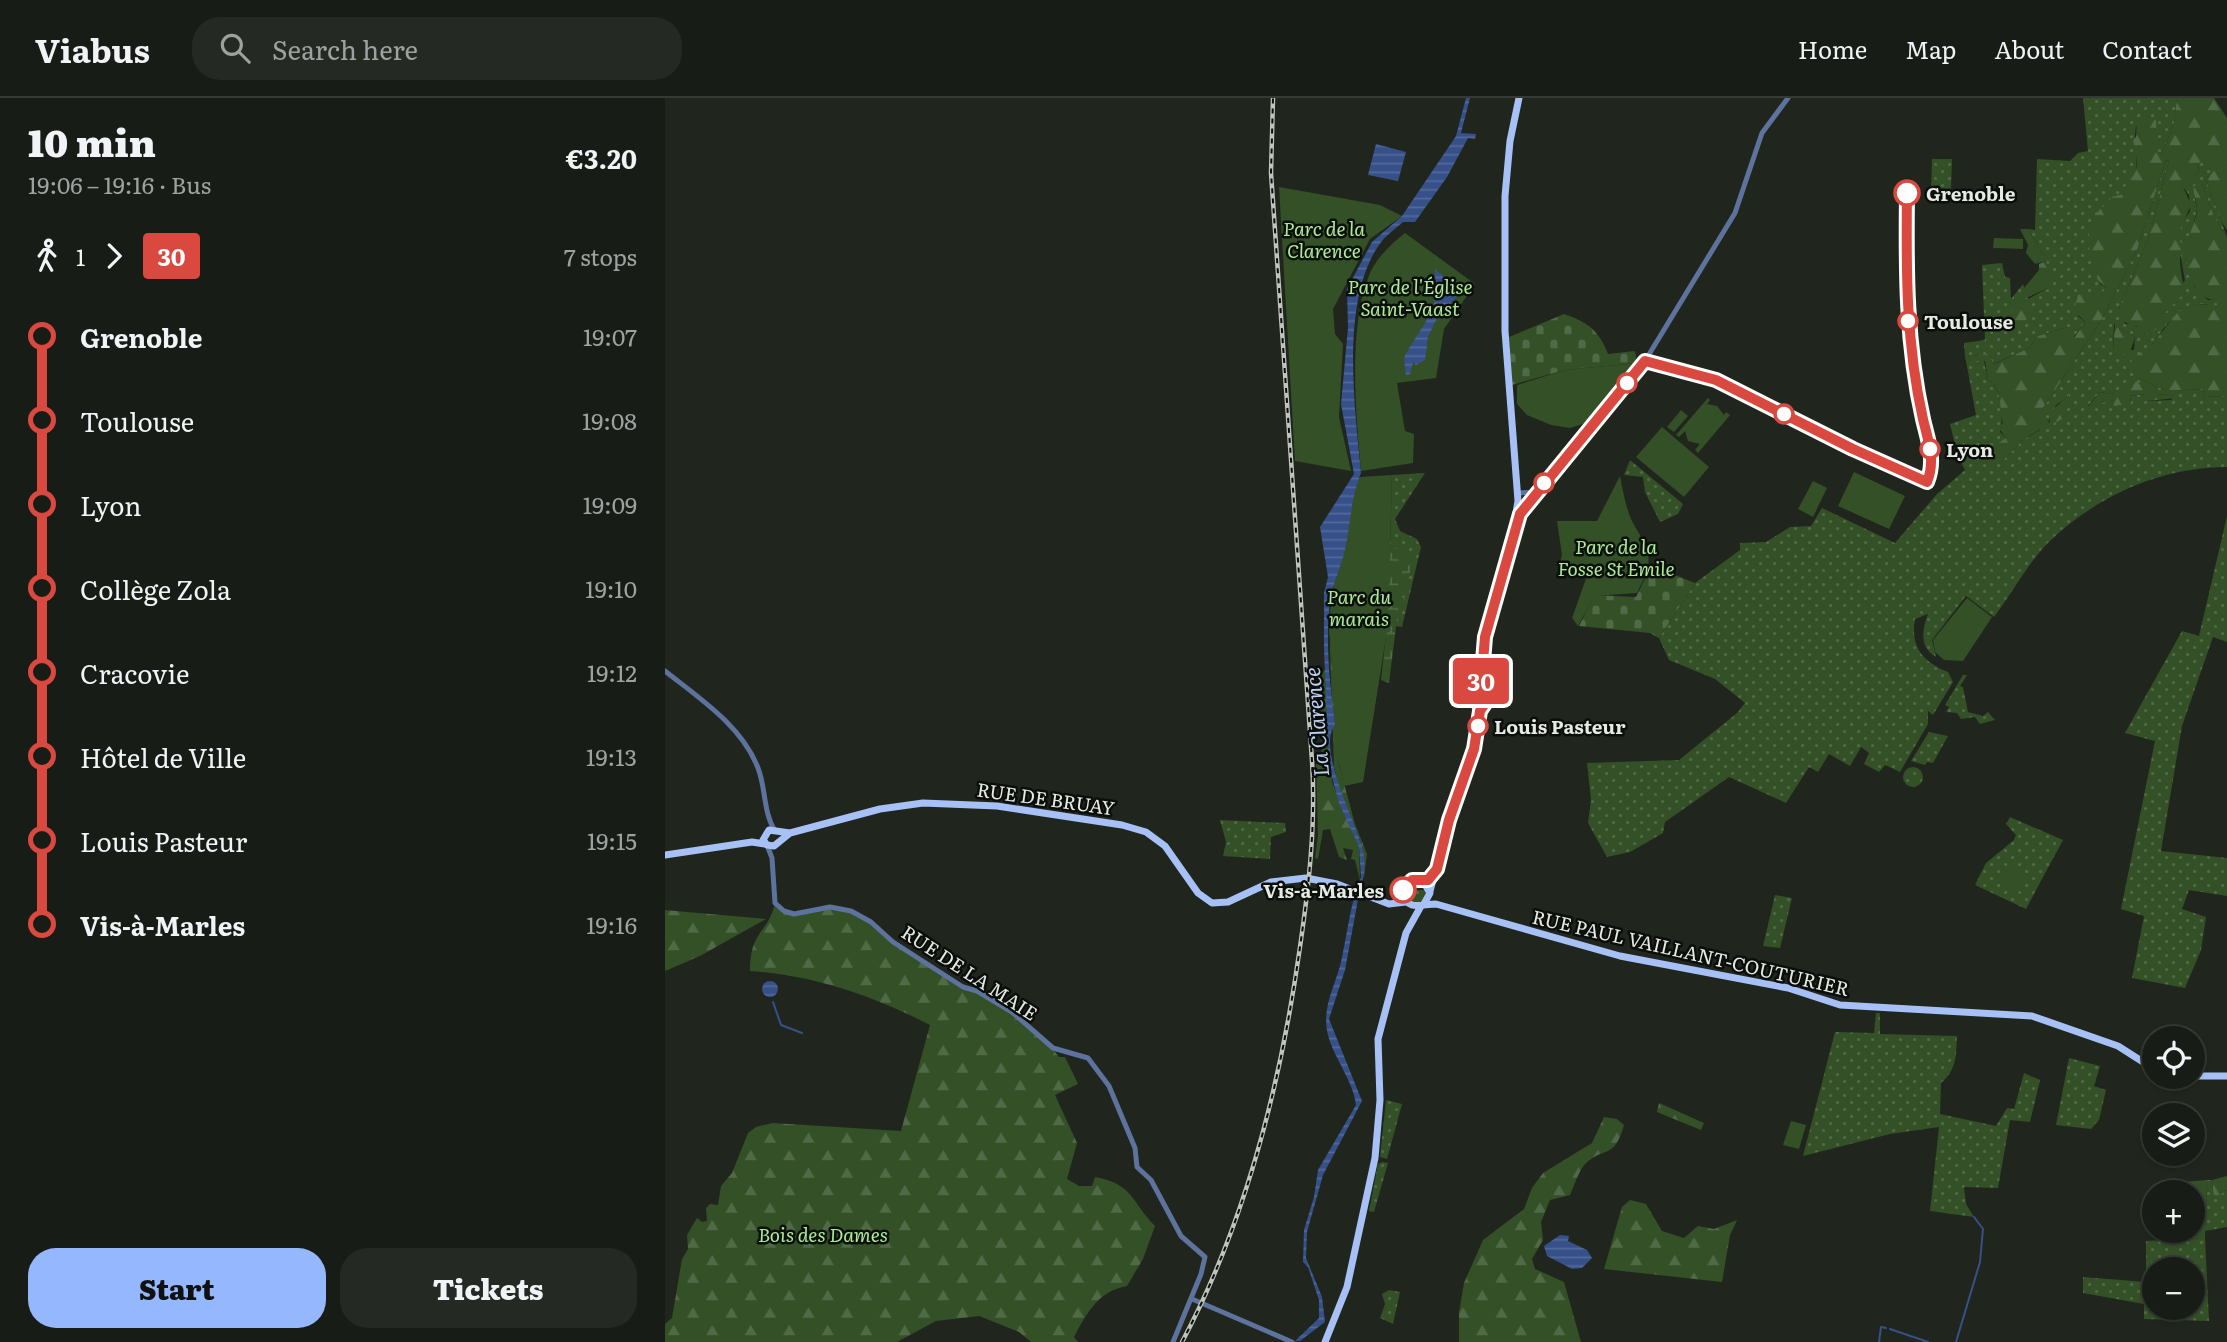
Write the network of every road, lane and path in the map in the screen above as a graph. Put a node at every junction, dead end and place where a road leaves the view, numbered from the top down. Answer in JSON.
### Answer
{"nodes":[{"id":1,"x":1519,"y":98,"type":"edge"},
{"id":2,"x":1788,"y":98,"type":"edge"},
{"id":3,"x":1538,"y":490,"type":"junction"},
{"id":4,"x":1518,"y":497,"type":"junction"},
{"id":5,"x":1529,"y":502,"type":"junction"},
{"id":6,"x":1515,"y":526,"type":"junction"},
{"id":7,"x":665,"y":671,"type":"edge"},
{"id":8,"x":1480,"y":691,"type":"junction"},
{"id":9,"x":1479,"y":707,"type":"junction"},
{"id":10,"x":768,"y":817,"type":"junction"},
{"id":11,"x":777,"y":837,"type":"junction"},
{"id":12,"x":766,"y":839,"type":"junction"},
{"id":13,"x":665,"y":855,"type":"edge"},
{"id":14,"x":772,"y":858,"type":"junction"},
{"id":15,"x":1437,"y":871,"type":"junction"},
{"id":16,"x":1423,"y":881,"type":"junction"},
{"id":17,"x":1403,"y":893,"type":"junction"},
{"id":18,"x":1430,"y":893,"type":"junction"},
{"id":19,"x":1408,"y":903,"type":"junction"},
{"id":20,"x":1396,"y":904,"type":"junction"},
{"id":21,"x":1436,"y":904,"type":"junction"},
{"id":22,"x":1422,"y":905,"type":"junction"},
{"id":23,"x":1413,"y":917,"type":"junction"},
{"id":24,"x":2142,"y":1061,"type":"edge"},
{"id":25,"x":2205,"y":1076,"type":"edge"},
{"id":26,"x":2227,"y":1076,"type":"edge"},
{"id":27,"x":1192,"y":1298,"type":"junction"},
{"id":28,"x":1173,"y":1342,"type":"edge"},
{"id":29,"x":1293,"y":1342,"type":"edge"},
{"id":30,"x":1325,"y":1342,"type":"edge"}],
"edges":[{"from":1,"to":4,"type":"main road"},
{"from":2,"to":3,"type":"street"},
{"from":3,"to":4,"type":"street"},
{"from":3,"to":5,"type":"street"},
{"from":4,"to":5,"type":"street"},
{"from":4,"to":6,"type":"main road"},
{"from":5,"to":6,"type":"street"},
{"from":6,"to":8,"type":"main road"},
{"from":7,"to":10,"type":"street"},
{"from":8,"to":9,"type":"main road"},
{"from":8,"to":9,"type":"main road"},
{"from":9,"to":15,"type":"main road"},
{"from":10,"to":11,"type":"street"},
{"from":10,"to":12,"type":"street"},
{"from":11,"to":12,"type":"main road"},
{"from":11,"to":12,"type":"main road"},
{"from":11,"to":14,"type":"street"},
{"from":11,"to":20,"type":"main road","name":"RUE DE BRUAY"},
{"from":12,"to":13,"type":"main road"},
{"from":12,"to":14,"type":"street"},
{"from":14,"to":27,"type":"street","name":"RUE DE LA MAIE"},
{"from":15,"to":16,"type":"main road"},
{"from":15,"to":18,"type":"main road"},
{"from":16,"to":17,"type":"main road"},
{"from":16,"to":18,"type":"main road"},
{"from":17,"to":19,"type":"main road"},
{"from":17,"to":20,"type":"main road"},
{"from":18,"to":21,"type":"main road"},
{"from":18,"to":22,"type":"main road"},
{"from":19,"to":20,"type":"main road"},
{"from":19,"to":22,"type":"main road"},
{"from":19,"to":23,"type":"main road"},
{"from":21,"to":22,"type":"main road","name":"RUE PAUL VAILLANT-COUTURIER"},
{"from":21,"to":24,"type":"main road","name":"RUE PAUL VAILLANT-COUTURIER"},
{"from":22,"to":23,"type":"main road"},
{"from":23,"to":30,"type":"main road"},
{"from":25,"to":26,"type":"main road"},
{"from":27,"to":28,"type":"street"},
{"from":27,"to":29,"type":"street"}]}
